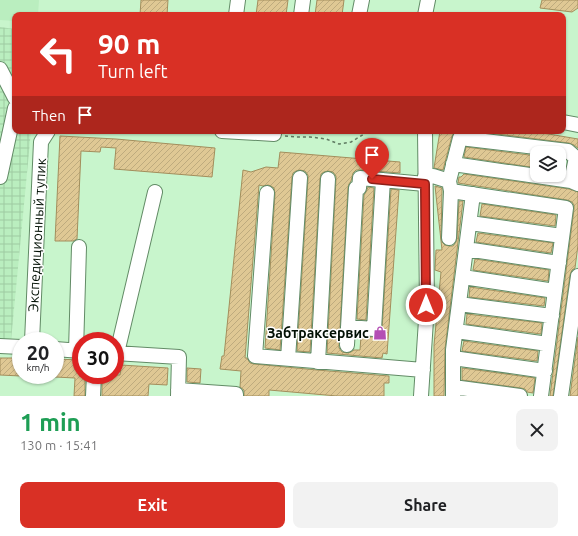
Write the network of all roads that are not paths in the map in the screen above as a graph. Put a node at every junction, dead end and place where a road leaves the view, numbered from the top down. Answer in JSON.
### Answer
{"nodes":[{"id":1,"x":238,"y":0,"type":"edge"},
{"id":2,"x":303,"y":0,"type":"edge"},
{"id":3,"x":362,"y":0,"type":"edge"},
{"id":4,"x":428,"y":0,"type":"edge"},
{"id":5,"x":236,"y":12,"type":"edge"},
{"id":6,"x":301,"y":12,"type":"edge"},
{"id":7,"x":360,"y":12,"type":"edge"},
{"id":8,"x":426,"y":12,"type":"edge"},
{"id":9,"x":0,"y":69,"type":"edge"},
{"id":10,"x":12,"y":92,"type":"edge"},
{"id":11,"x":12,"y":122,"type":"edge"},
{"id":12,"x":566,"y":123,"type":"edge"},
{"id":13,"x":578,"y":125,"type":"edge"},
{"id":14,"x":46,"y":134,"type":"edge"},
{"id":15,"x":425,"y":134,"type":"edge"},
{"id":16,"x":453,"y":164,"type":"junction"},
{"id":17,"x":0,"y":177,"type":"edge"},
{"id":18,"x":300,"y":178,"type":"dead end"},
{"id":19,"x":328,"y":179,"type":"dead end"},
{"id":20,"x":383,"y":180,"type":"junction"},
{"id":21,"x":425,"y":180,"type":"junction"},
{"id":22,"x":575,"y":183,"type":"edge"},
{"id":23,"x":450,"y":186,"type":"junction"},
{"id":24,"x":155,"y":192,"type":"dead end"},
{"id":25,"x":267,"y":193,"type":"dead end"},
{"id":26,"x":473,"y":194,"type":"junction"},
{"id":27,"x":470,"y":223,"type":"junction"},
{"id":28,"x":562,"y":236,"type":"junction"},
{"id":29,"x":449,"y":238,"type":"dead end"},
{"id":30,"x":79,"y":247,"type":"dead end"},
{"id":31,"x":466,"y":248,"type":"junction"},
{"id":32,"x":559,"y":263,"type":"junction"},
{"id":33,"x":578,"y":276,"type":"edge"},
{"id":34,"x":463,"y":277,"type":"junction"},
{"id":35,"x":555,"y":291,"type":"junction"},
{"id":36,"x":459,"y":304,"type":"junction"},
{"id":37,"x":552,"y":316,"type":"junction"},
{"id":38,"x":348,"y":327,"type":"junction"},
{"id":39,"x":456,"y":331,"type":"junction"},
{"id":40,"x":32,"y":332,"type":"edge"},
{"id":41,"x":79,"y":332,"type":"edge"},
{"id":42,"x":121,"y":332,"type":"edge"},
{"id":43,"x":548,"y":344,"type":"junction"},
{"id":44,"x":347,"y":345,"type":"dead end"},
{"id":45,"x":0,"y":346,"type":"edge"},
{"id":46,"x":12,"y":347,"type":"edge"},
{"id":47,"x":124,"y":354,"type":"edge"},
{"id":48,"x":453,"y":358,"type":"junction"},
{"id":49,"x":288,"y":359,"type":"junction"},
{"id":50,"x":318,"y":362,"type":"junction"},
{"id":51,"x":423,"y":370,"type":"junction"},
{"id":52,"x":545,"y":371,"type":"junction"},
{"id":53,"x":94,"y":384,"type":"edge"},
{"id":54,"x":453,"y":391,"type":"edge"},
{"id":55,"x":178,"y":393,"type":"edge"},
{"id":56,"x":93,"y":396,"type":"edge"},
{"id":57,"x":236,"y":396,"type":"edge"},
{"id":58,"x":421,"y":396,"type":"edge"},
{"id":59,"x":520,"y":396,"type":"edge"},
{"id":60,"x":542,"y":396,"type":"edge"},
{"id":61,"x":561,"y":396,"type":"edge"}],
"edges":[{"from":1,"to":5,"type":"street"},
{"from":2,"to":6,"type":"street"},
{"from":3,"to":7,"type":"street"},
{"from":4,"to":8,"type":"street"},
{"from":9,"to":10,"type":"street"},
{"from":11,"to":17,"type":"street"},
{"from":12,"to":13,"type":"street"},
{"from":14,"to":40,"type":"street","name":"Экспедиционный тупик"},
{"from":15,"to":21,"type":"street"},
{"from":16,"to":22,"type":"street"},
{"from":16,"to":22,"type":"street"},
{"from":16,"to":23,"type":"street"},
{"from":18,"to":49,"type":"street"},
{"from":19,"to":50,"type":"street"},
{"from":20,"to":21,"type":"street"},
{"from":20,"to":38,"type":"street"},
{"from":20,"to":38,"type":"street"},
{"from":21,"to":23,"type":"street"},
{"from":21,"to":51,"type":"street"},
{"from":23,"to":26,"type":"street"},
{"from":23,"to":29,"type":"street"},
{"from":24,"to":42,"type":"street"},
{"from":25,"to":49,"type":"street"},
{"from":26,"to":27,"type":"street"},
{"from":26,"to":28,"type":"street"},
{"from":27,"to":28,"type":"street"},
{"from":27,"to":31,"type":"street"},
{"from":28,"to":32,"type":"street"},
{"from":30,"to":41,"type":"street"},
{"from":31,"to":32,"type":"street"},
{"from":31,"to":34,"type":"street"},
{"from":32,"to":35,"type":"street"},
{"from":33,"to":61,"type":"street"},
{"from":34,"to":35,"type":"street"},
{"from":34,"to":36,"type":"street"},
{"from":35,"to":37,"type":"street"},
{"from":36,"to":37,"type":"street"},
{"from":36,"to":39,"type":"street"},
{"from":37,"to":43,"type":"street"},
{"from":38,"to":44,"type":"street"},
{"from":39,"to":43,"type":"street"},
{"from":39,"to":48,"type":"street"},
{"from":43,"to":52,"type":"street"},
{"from":45,"to":46,"type":"street"},
{"from":47,"to":55,"type":"street"},
{"from":48,"to":52,"type":"street"},
{"from":48,"to":54,"type":"street"},
{"from":49,"to":50,"type":"street"},
{"from":50,"to":51,"type":"street"},
{"from":51,"to":58,"type":"street"},
{"from":52,"to":60,"type":"street"},
{"from":53,"to":56,"type":"street"},
{"from":54,"to":59,"type":"street"},
{"from":55,"to":57,"type":"street"}]}
